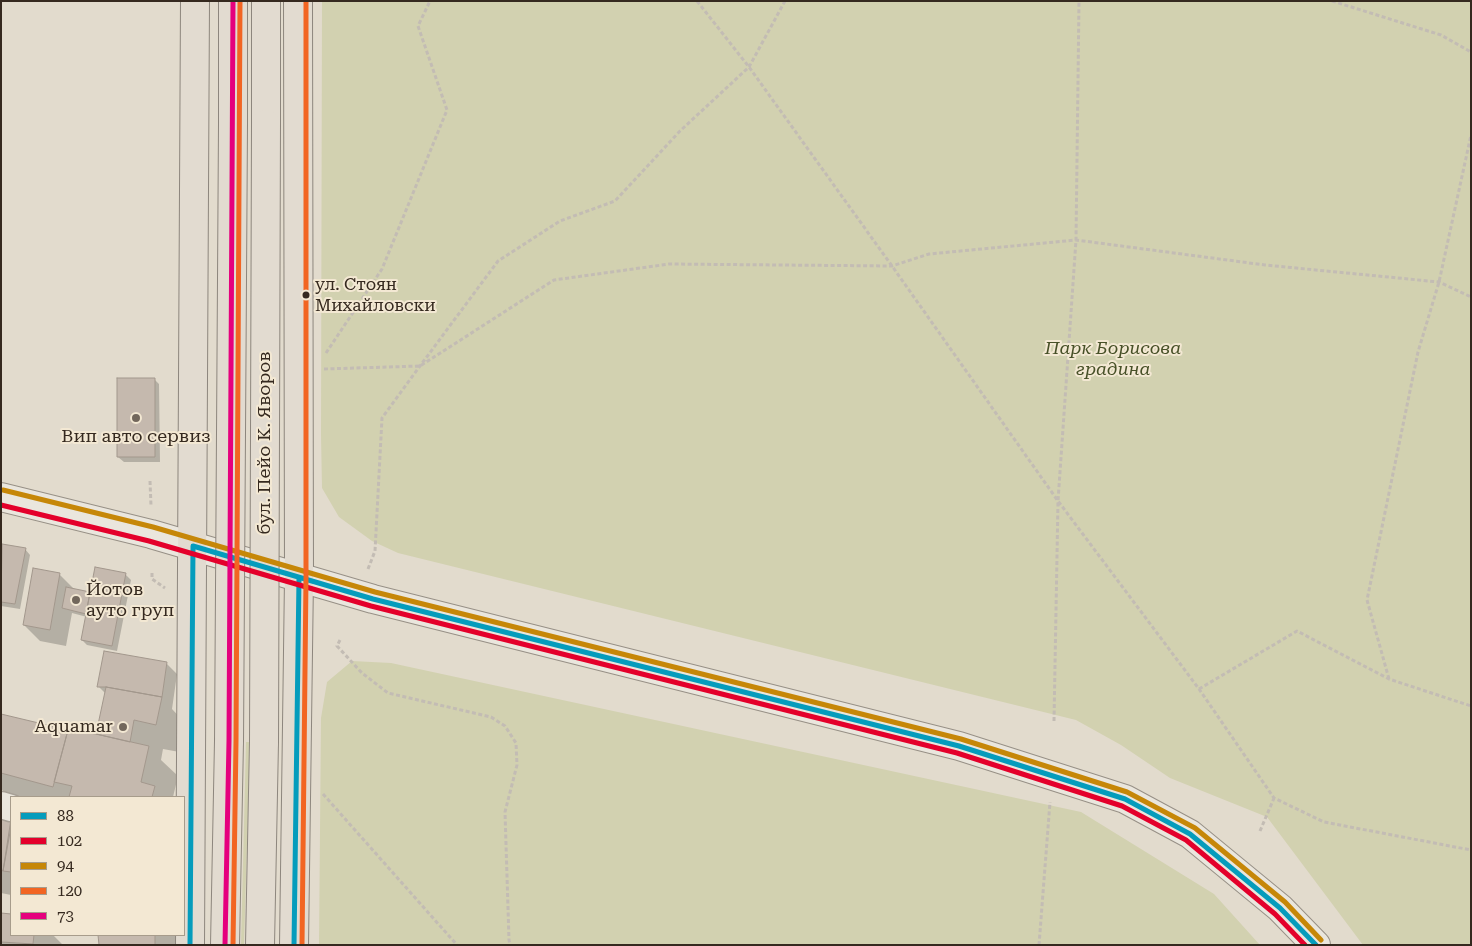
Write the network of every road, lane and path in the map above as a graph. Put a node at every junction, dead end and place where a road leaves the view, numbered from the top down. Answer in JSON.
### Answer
{"nodes":[{"id":1,"x":195,"y":1,"type":"edge"},
{"id":2,"x":233,"y":1,"type":"edge"},
{"id":3,"x":266,"y":1,"type":"edge"},
{"id":4,"x":298,"y":1,"type":"edge"},
{"id":5,"x":430,"y":1,"type":"edge"},
{"id":6,"x":697,"y":1,"type":"edge"},
{"id":7,"x":785,"y":1,"type":"edge"},
{"id":8,"x":1079,"y":1,"type":"edge"},
{"id":9,"x":1332,"y":1,"type":"edge"},
{"id":10,"x":1471,"y":52,"type":"edge"},
{"id":11,"x":748,"y":67,"type":"junction"},
{"id":12,"x":1471,"y":135,"type":"edge"},
{"id":13,"x":1076,"y":240,"type":"junction"},
{"id":14,"x":892,"y":266,"type":"junction"},
{"id":15,"x":1439,"y":282,"type":"junction"},
{"id":16,"x":1471,"y":297,"type":"edge"},
{"id":17,"x":325,"y":354,"type":"dead end"},
{"id":18,"x":420,"y":366,"type":"junction"},
{"id":19,"x":315,"y":370,"type":"dead end"},
{"id":20,"x":150,"y":481,"type":"dead end"},
{"id":21,"x":1,"y":496,"type":"edge"},
{"id":22,"x":1058,"y":501,"type":"junction"},
{"id":23,"x":151,"y":509,"type":"dead end"},
{"id":24,"x":192,"y":546,"type":"junction"},
{"id":25,"x":366,"y":574,"type":"dead end"},
{"id":26,"x":299,"y":578,"type":"junction"},
{"id":27,"x":340,"y":640,"type":"dead end"},
{"id":28,"x":1389,"y":679,"type":"junction"},
{"id":29,"x":1199,"y":689,"type":"junction"},
{"id":30,"x":1471,"y":706,"type":"edge"},
{"id":31,"x":1054,"y":721,"type":"dead end"},
{"id":32,"x":321,"y":792,"type":"dead end"},
{"id":33,"x":1274,"y":798,"type":"junction"},
{"id":34,"x":1050,"y":799,"type":"dead end"},
{"id":35,"x":1260,"y":832,"type":"dead end"},
{"id":36,"x":1471,"y":850,"type":"edge"},
{"id":37,"x":190,"y":945,"type":"edge"},
{"id":38,"x":225,"y":945,"type":"edge"},
{"id":39,"x":260,"y":945,"type":"edge"},
{"id":40,"x":294,"y":945,"type":"edge"},
{"id":41,"x":457,"y":945,"type":"edge"},
{"id":42,"x":510,"y":945,"type":"edge"},
{"id":43,"x":1039,"y":945,"type":"edge"},
{"id":44,"x":1316,"y":945,"type":"edge"}],
"edges":[{"from":1,"to":24,"type":"main road"},
{"from":2,"to":38,"type":"main road","name":"бул. Пейо К. Яворов","bridge":true},
{"from":3,"to":39,"type":"main road","name":"бул. Пейо К. Яворов","bridge":true},
{"from":4,"to":26,"type":"main road"},
{"from":5,"to":17,"type":"path"},
{"from":6,"to":11,"type":"path"},
{"from":7,"to":11,"type":"path"},
{"from":8,"to":13,"type":"path"},
{"from":9,"to":10,"type":"path"},
{"from":11,"to":14,"type":"path"},
{"from":11,"to":18,"type":"path"},
{"from":12,"to":15,"type":"path"},
{"from":13,"to":14,"type":"path"},
{"from":13,"to":15,"type":"path"},
{"from":13,"to":22,"type":"path"},
{"from":14,"to":18,"type":"path"},
{"from":14,"to":22,"type":"path"},
{"from":15,"to":16,"type":"path"},
{"from":15,"to":28,"type":"path"},
{"from":18,"to":19,"type":"path"},
{"from":18,"to":25,"type":"path"},
{"from":20,"to":23,"type":"path"},
{"from":21,"to":24,"type":"main road"},
{"from":22,"to":29,"type":"path"},
{"from":22,"to":31,"type":"path"},
{"from":24,"to":26,"type":"main road"},
{"from":24,"to":37,"type":"main road"},
{"from":26,"to":40,"type":"main road"},
{"from":26,"to":44,"type":"main road"},
{"from":27,"to":42,"type":"path"},
{"from":28,"to":29,"type":"path"},
{"from":28,"to":30,"type":"path"},
{"from":29,"to":33,"type":"path"},
{"from":32,"to":41,"type":"path"},
{"from":33,"to":35,"type":"path"},
{"from":33,"to":36,"type":"path"},
{"from":34,"to":43,"type":"path"}]}
